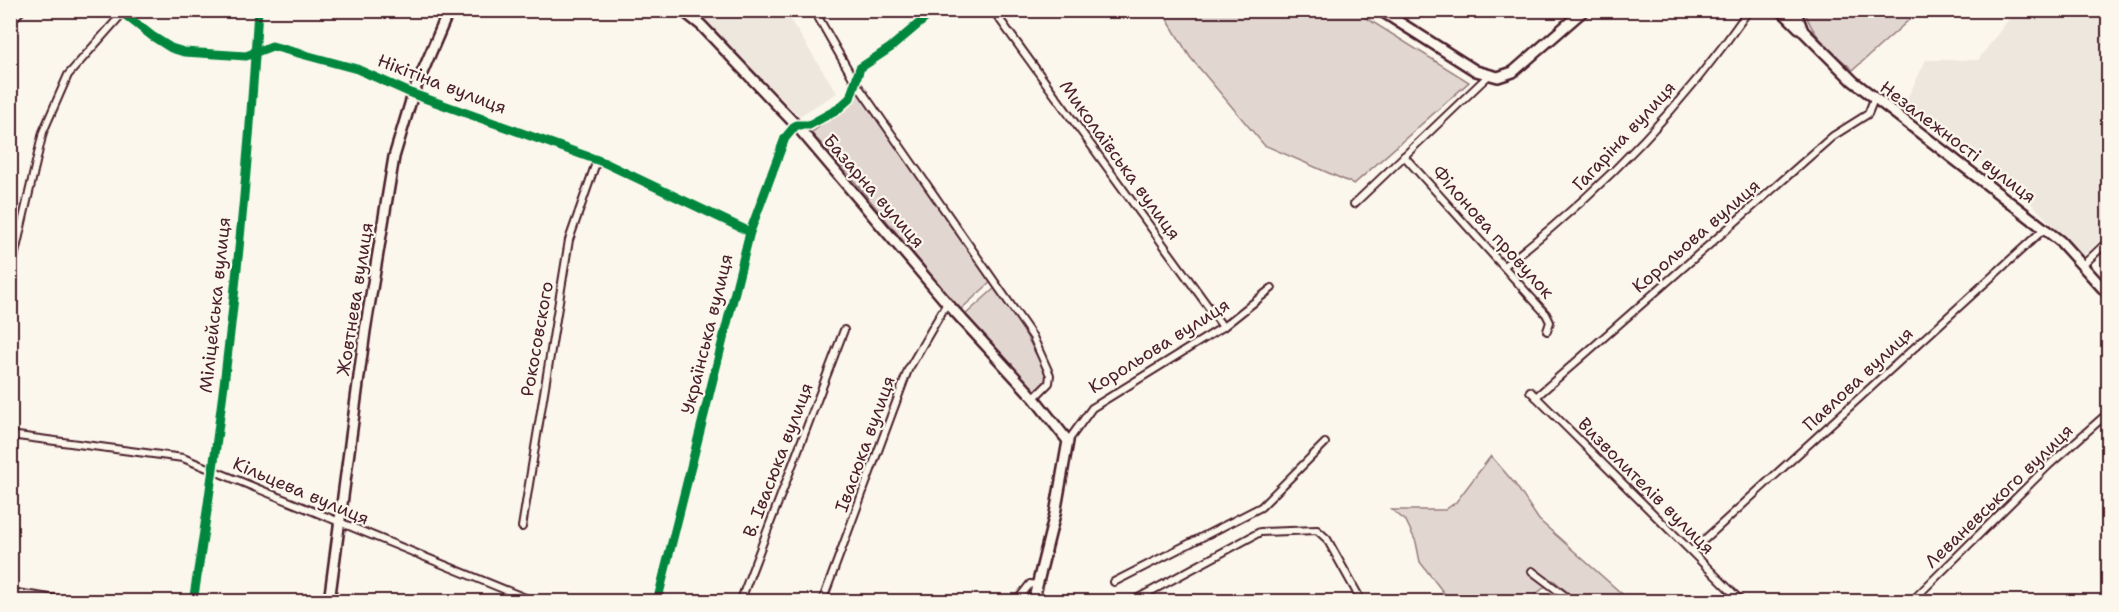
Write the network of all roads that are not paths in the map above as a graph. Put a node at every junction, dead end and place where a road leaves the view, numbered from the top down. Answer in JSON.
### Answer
{"nodes":[{"id":1,"x":22,"y":10,"type":"edge"},
{"id":2,"x":258,"y":10,"type":"edge"},
{"id":3,"x":449,"y":10,"type":"edge"},
{"id":4,"x":682,"y":10,"type":"edge"},
{"id":5,"x":814,"y":10,"type":"edge"},
{"id":6,"x":935,"y":10,"type":"edge"},
{"id":7,"x":993,"y":10,"type":"edge"},
{"id":8,"x":1380,"y":10,"type":"edge"},
{"id":9,"x":1584,"y":10,"type":"edge"},
{"id":10,"x":1749,"y":10,"type":"edge"},
{"id":11,"x":1781,"y":10,"type":"edge"},
{"id":12,"x":1795,"y":10,"type":"edge"},
{"id":13,"x":120,"y":12,"type":"edge"},
{"id":14,"x":10,"y":22,"type":"edge"},
{"id":15,"x":1803,"y":31,"type":"junction"},
{"id":16,"x":255,"y":52,"type":"junction"},
{"id":17,"x":1488,"y":76,"type":"junction"},
{"id":18,"x":854,"y":80,"type":"junction"},
{"id":19,"x":413,"y":94,"type":"junction"},
{"id":20,"x":1874,"y":99,"type":"junction"},
{"id":21,"x":796,"y":125,"type":"junction"},
{"id":22,"x":1404,"y":156,"type":"junction"},
{"id":23,"x":597,"y":160,"type":"junction"},
{"id":24,"x":1354,"y":204,"type":"dead end"},
{"id":25,"x":2044,"y":229,"type":"junction"},
{"id":26,"x":750,"y":232,"type":"junction"},
{"id":27,"x":2109,"y":241,"type":"edge"},
{"id":28,"x":2083,"y":265,"type":"junction"},
{"id":29,"x":1504,"y":266,"type":"junction"},
{"id":30,"x":10,"y":275,"type":"edge"},
{"id":31,"x":1272,"y":288,"type":"dead end"},
{"id":32,"x":2109,"y":294,"type":"edge"},
{"id":33,"x":947,"y":303,"type":"junction"},
{"id":34,"x":1223,"y":327,"type":"junction"},
{"id":35,"x":844,"y":330,"type":"dead end"},
{"id":36,"x":1547,"y":332,"type":"dead end"},
{"id":37,"x":1530,"y":391,"type":"dead end"},
{"id":38,"x":1536,"y":397,"type":"junction"},
{"id":39,"x":1034,"y":398,"type":"junction"},
{"id":40,"x":2109,"y":413,"type":"edge"},
{"id":41,"x":10,"y":435,"type":"edge"},
{"id":42,"x":1068,"y":441,"type":"junction"},
{"id":43,"x":1325,"y":443,"type":"dead end"},
{"id":44,"x":214,"y":471,"type":"junction"},
{"id":45,"x":342,"y":524,"type":"junction"},
{"id":46,"x":522,"y":527,"type":"dead end"},
{"id":47,"x":1692,"y":551,"type":"junction"},
{"id":48,"x":1532,"y":571,"type":"dead end"},
{"id":49,"x":1114,"y":582,"type":"dead end"},
{"id":50,"x":1037,"y":585,"type":"junction"},
{"id":51,"x":10,"y":592,"type":"edge"},
{"id":52,"x":517,"y":598,"type":"edge"},
{"id":53,"x":56,"y":602,"type":"edge"},
{"id":54,"x":193,"y":602,"type":"edge"},
{"id":55,"x":329,"y":602,"type":"edge"},
{"id":56,"x":535,"y":602,"type":"edge"},
{"id":57,"x":657,"y":602,"type":"edge"},
{"id":58,"x":740,"y":602,"type":"edge"},
{"id":59,"x":822,"y":602,"type":"edge"},
{"id":60,"x":1016,"y":602,"type":"edge"},
{"id":61,"x":1033,"y":602,"type":"edge"},
{"id":62,"x":1131,"y":602,"type":"edge"},
{"id":63,"x":1362,"y":602,"type":"edge"},
{"id":64,"x":1573,"y":602,"type":"edge"},
{"id":65,"x":1742,"y":602,"type":"edge"},
{"id":66,"x":1911,"y":602,"type":"edge"}],
"edges":[{"from":1,"to":14,"type":"street"},
{"from":2,"to":16,"type":"street","name":"Міліцейська вулиця"},
{"from":3,"to":19,"type":"main road","name":"Жовтнева вулиця"},
{"from":4,"to":21,"type":"main road","name":"Базарна вулиця"},
{"from":5,"to":18,"type":"street"},
{"from":6,"to":18,"type":"street"},
{"from":7,"to":34,"type":"street","name":"Миколаївська вулиця"},
{"from":8,"to":17,"type":"main road"},
{"from":9,"to":17,"type":"main road"},
{"from":10,"to":29,"type":"street","name":"Гагаріна вулиця"},
{"from":11,"to":15,"type":"main road"},
{"from":12,"to":15,"type":"main road","name":"Незалежності вулиця"},
{"from":13,"to":16,"type":"street","name":"Нікітіна вулиця"},
{"from":13,"to":30,"type":"street"},
{"from":15,"to":20,"type":"main road","name":"Незалежності вулиця"},
{"from":16,"to":19,"type":"street","name":"Нікітіна вулиця"},
{"from":16,"to":44,"type":"street","name":"Міліцейська вулиця"},
{"from":17,"to":22,"type":"street"},
{"from":18,"to":21,"type":"street"},
{"from":18,"to":39,"type":"street"},
{"from":19,"to":23,"type":"street","name":"Нікітіна вулиця"},
{"from":19,"to":45,"type":"main road","name":"Жовтнева вулиця"},
{"from":20,"to":25,"type":"main road","name":"Незалежності вулиця"},
{"from":20,"to":38,"type":"street","name":"Корольова вулиця"},
{"from":21,"to":26,"type":"street","name":"Українська вулиця"},
{"from":21,"to":33,"type":"main road","name":"Базарна вулиця"},
{"from":22,"to":24,"type":"street"},
{"from":22,"to":29,"type":"street","name":"Філонова провулок"},
{"from":23,"to":26,"type":"street","name":"Нікітіна вулиця"},
{"from":23,"to":46,"type":"street","name":"Рокосовского"},
{"from":25,"to":28,"type":"main road","name":"Незалежності вулиця"},
{"from":25,"to":47,"type":"street","name":"Павлова вулиця"},
{"from":26,"to":57,"type":"street","name":"Українська вулиця"},
{"from":27,"to":28,"type":"street"},
{"from":28,"to":32,"type":"main road","name":"Незалежності вулиця"},
{"from":29,"to":36,"type":"street","name":"Філонова провулок"},
{"from":31,"to":34,"type":"street","name":"Корольова вулиця"},
{"from":33,"to":39,"type":"main road","name":"Базарна вулиця"},
{"from":33,"to":59,"type":"street","name":"Івасюка вулиця"},
{"from":34,"to":42,"type":"street","name":"Корольова вулиця"},
{"from":35,"to":58,"type":"street","name":"В. Івасюка вулиця"},
{"from":37,"to":38,"type":"street","name":"Визволителів вулиця"},
{"from":38,"to":47,"type":"street","name":"Визволителів вулиця"},
{"from":39,"to":42,"type":"main road","name":"Базарна вулиця"},
{"from":40,"to":66,"type":"street","name":"Леваневського вулиця"},
{"from":41,"to":44,"type":"street","name":"Кільцева вулиця"},
{"from":42,"to":50,"type":"main road","name":"Корольова вулиця"},
{"from":43,"to":49,"type":"street"},
{"from":44,"to":45,"type":"street","name":"Кільцева вулиця"},
{"from":44,"to":54,"type":"street","name":"Міліцейська вулиця"},
{"from":45,"to":52,"type":"street","name":"Кільцева вулиця"},
{"from":45,"to":55,"type":"main road","name":"Жовтнева вулиця"},
{"from":47,"to":65,"type":"street","name":"Визволителів вулиця"},
{"from":48,"to":64,"type":"street"},
{"from":50,"to":60,"type":"street"},
{"from":50,"to":61,"type":"main road","name":"Корольова вулиця"},
{"from":51,"to":53,"type":"street"},
{"from":52,"to":56,"type":"street","name":"Кільцева вулиця"},
{"from":62,"to":63,"type":"street"}]}
